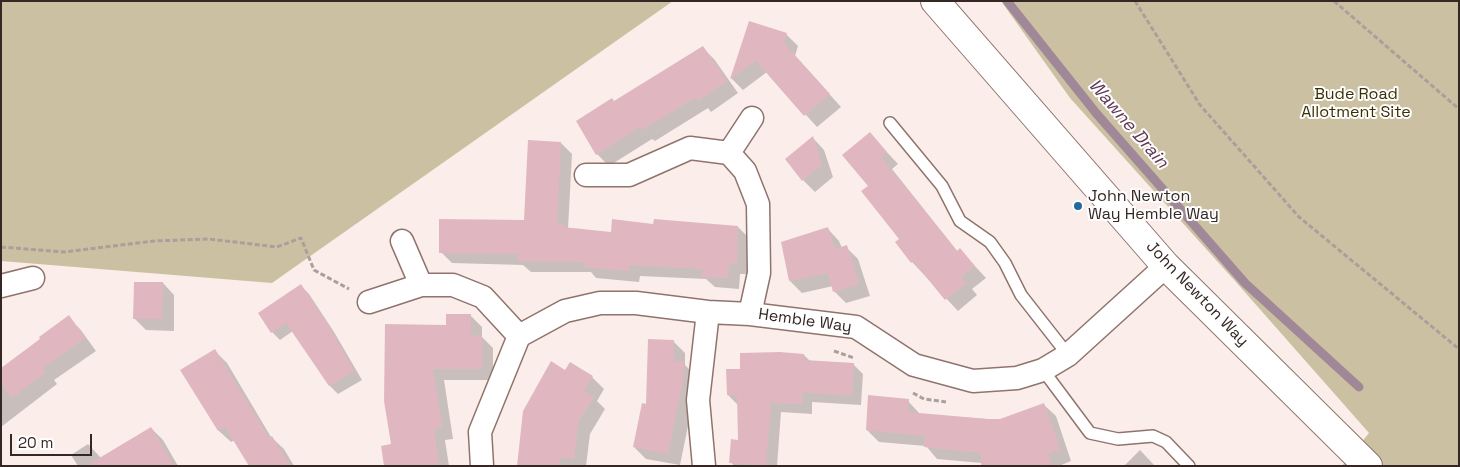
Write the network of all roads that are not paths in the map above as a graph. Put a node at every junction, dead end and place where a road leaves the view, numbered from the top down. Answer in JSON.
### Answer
{"nodes":[{"id":1,"x":935,"y":1,"type":"edge"},
{"id":2,"x":752,"y":118,"type":"dead end"},
{"id":3,"x":890,"y":123,"type":"dead end"},
{"id":4,"x":729,"y":153,"type":"junction"},
{"id":5,"x":586,"y":175,"type":"dead end"},
{"id":6,"x":402,"y":241,"type":"dead end"},
{"id":7,"x":1166,"y":266,"type":"junction"},
{"id":8,"x":33,"y":278,"type":"dead end"},
{"id":9,"x":421,"y":285,"type":"junction"},
{"id":10,"x":1,"y":286,"type":"edge"},
{"id":11,"x":369,"y":302,"type":"road end"},
{"id":12,"x":708,"y":312,"type":"junction"},
{"id":13,"x":750,"y":314,"type":"junction"},
{"id":14,"x":519,"y":336,"type":"junction"},
{"id":15,"x":1068,"y":355,"type":"junction"},
{"id":16,"x":1043,"y":370,"type":"junction"},
{"id":17,"x":482,"y":466,"type":"edge"},
{"id":18,"x":704,"y":466,"type":"edge"},
{"id":19,"x":1189,"y":466,"type":"edge"},
{"id":20,"x":1368,"y":466,"type":"edge"}],
"edges":[{"from":1,"to":7,"type":"street","name":"John Newton Way"},
{"from":2,"to":4,"type":"street"},
{"from":3,"to":15,"type":"lane"},
{"from":4,"to":5,"type":"street"},
{"from":4,"to":13,"type":"street"},
{"from":6,"to":9,"type":"street"},
{"from":7,"to":15,"type":"street","name":"Hemble Way"},
{"from":7,"to":20,"type":"street","name":"John Newton Way"},
{"from":8,"to":10,"type":"street"},
{"from":9,"to":11,"type":"street"},
{"from":9,"to":14,"type":"street"},
{"from":12,"to":13,"type":"street","name":"Hemble Way"},
{"from":12,"to":14,"type":"street","name":"Hemble Way"},
{"from":12,"to":18,"type":"street"},
{"from":13,"to":16,"type":"street","name":"Hemble Way"},
{"from":14,"to":17,"type":"street"},
{"from":15,"to":16,"type":"street","name":"Hemble Way"},
{"from":16,"to":19,"type":"lane"}]}
